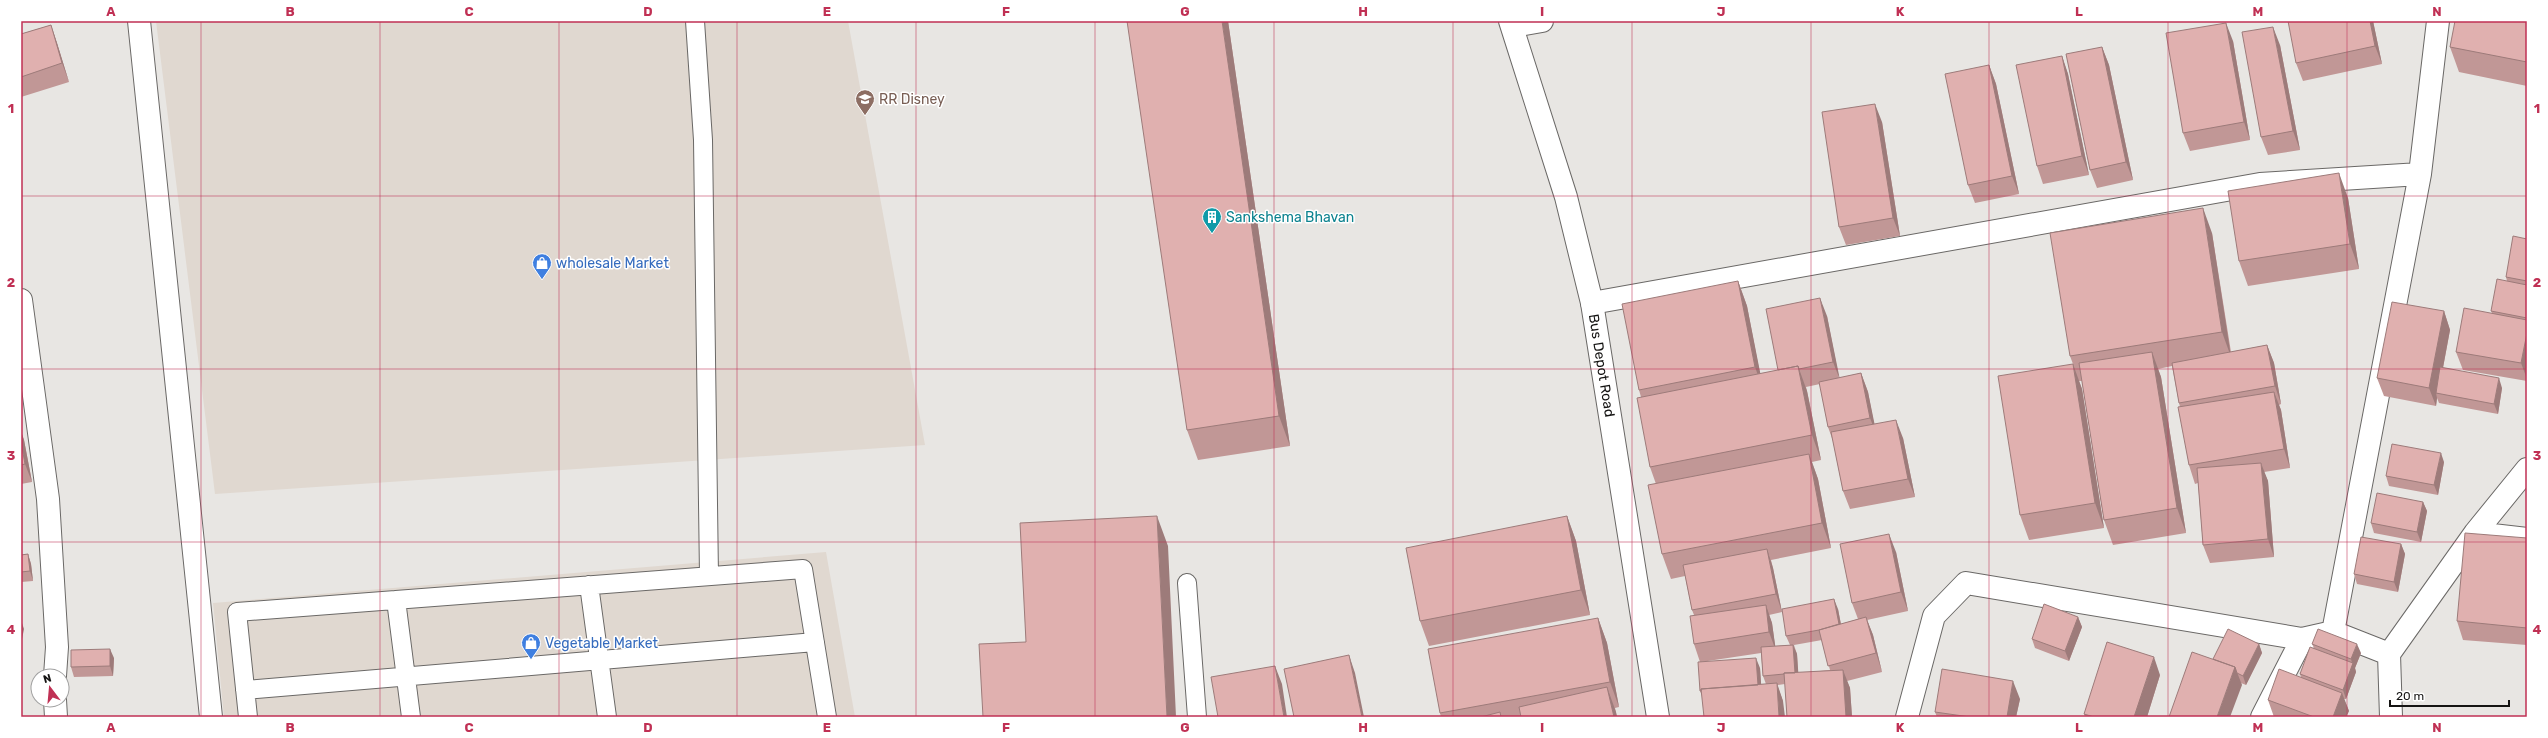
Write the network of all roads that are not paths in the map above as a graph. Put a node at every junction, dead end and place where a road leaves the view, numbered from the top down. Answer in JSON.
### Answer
{"nodes":[{"id":1,"x":139,"y":21,"type":"edge"},
{"id":2,"x":695,"y":21,"type":"edge"},
{"id":3,"x":1542,"y":21,"type":"edge"},
{"id":4,"x":2438,"y":21,"type":"edge"},
{"id":5,"x":1512,"y":24,"type":"edge"},
{"id":6,"x":2420,"y":174,"type":"junction"},
{"id":7,"x":21,"y":300,"type":"edge"},
{"id":8,"x":1592,"y":303,"type":"junction"},
{"id":9,"x":2527,"y":469,"type":"edge"},
{"id":10,"x":2475,"y":533,"type":"junction"},
{"id":11,"x":2527,"y":539,"type":"edge"},
{"id":12,"x":709,"y":576,"type":"junction"},
{"id":13,"x":1187,"y":583,"type":"dead end"},
{"id":14,"x":589,"y":585,"type":"junction"},
{"id":15,"x":396,"y":600,"type":"junction"},
{"id":16,"x":2333,"y":632,"type":"junction"},
{"id":17,"x":2302,"y":639,"type":"junction"},
{"id":18,"x":815,"y":642,"type":"junction"},
{"id":19,"x":2389,"y":654,"type":"junction"},
{"id":20,"x":599,"y":660,"type":"junction"},
{"id":21,"x":56,"y":668,"type":"edge"},
{"id":22,"x":406,"y":676,"type":"junction"},
{"id":23,"x":245,"y":690,"type":"junction"},
{"id":24,"x":211,"y":717,"type":"edge"},
{"id":25,"x":248,"y":717,"type":"edge"},
{"id":26,"x":411,"y":717,"type":"edge"},
{"id":27,"x":607,"y":717,"type":"edge"},
{"id":28,"x":827,"y":717,"type":"edge"},
{"id":29,"x":1197,"y":717,"type":"edge"},
{"id":30,"x":1658,"y":717,"type":"edge"},
{"id":31,"x":1907,"y":717,"type":"edge"},
{"id":32,"x":2262,"y":717,"type":"edge"},
{"id":33,"x":2391,"y":717,"type":"edge"}],
"edges":[{"from":1,"to":24,"type":"street"},
{"from":2,"to":12,"type":"lane"},
{"from":3,"to":5,"type":"street"},
{"from":4,"to":6,"type":"street"},
{"from":5,"to":8,"type":"street","name":"Bus Depot Road"},
{"from":6,"to":8,"type":"street"},
{"from":6,"to":16,"type":"street"},
{"from":7,"to":21,"type":"street"},
{"from":8,"to":30,"type":"street","name":"Bus Depot Road"},
{"from":9,"to":10,"type":"street"},
{"from":10,"to":11,"type":"street"},
{"from":10,"to":19,"type":"street"},
{"from":12,"to":14,"type":"lane"},
{"from":12,"to":18,"type":"lane"},
{"from":13,"to":29,"type":"lane"},
{"from":14,"to":15,"type":"lane"},
{"from":14,"to":20,"type":"lane"},
{"from":15,"to":22,"type":"lane"},
{"from":15,"to":23,"type":"lane"},
{"from":16,"to":17,"type":"street"},
{"from":16,"to":19,"type":"street"},
{"from":17,"to":31,"type":"street"},
{"from":17,"to":32,"type":"street"},
{"from":18,"to":20,"type":"lane"},
{"from":18,"to":28,"type":"lane"},
{"from":19,"to":33,"type":"street"},
{"from":20,"to":22,"type":"lane"},
{"from":20,"to":27,"type":"lane"},
{"from":22,"to":23,"type":"lane"},
{"from":22,"to":26,"type":"lane"},
{"from":23,"to":25,"type":"lane"}]}
